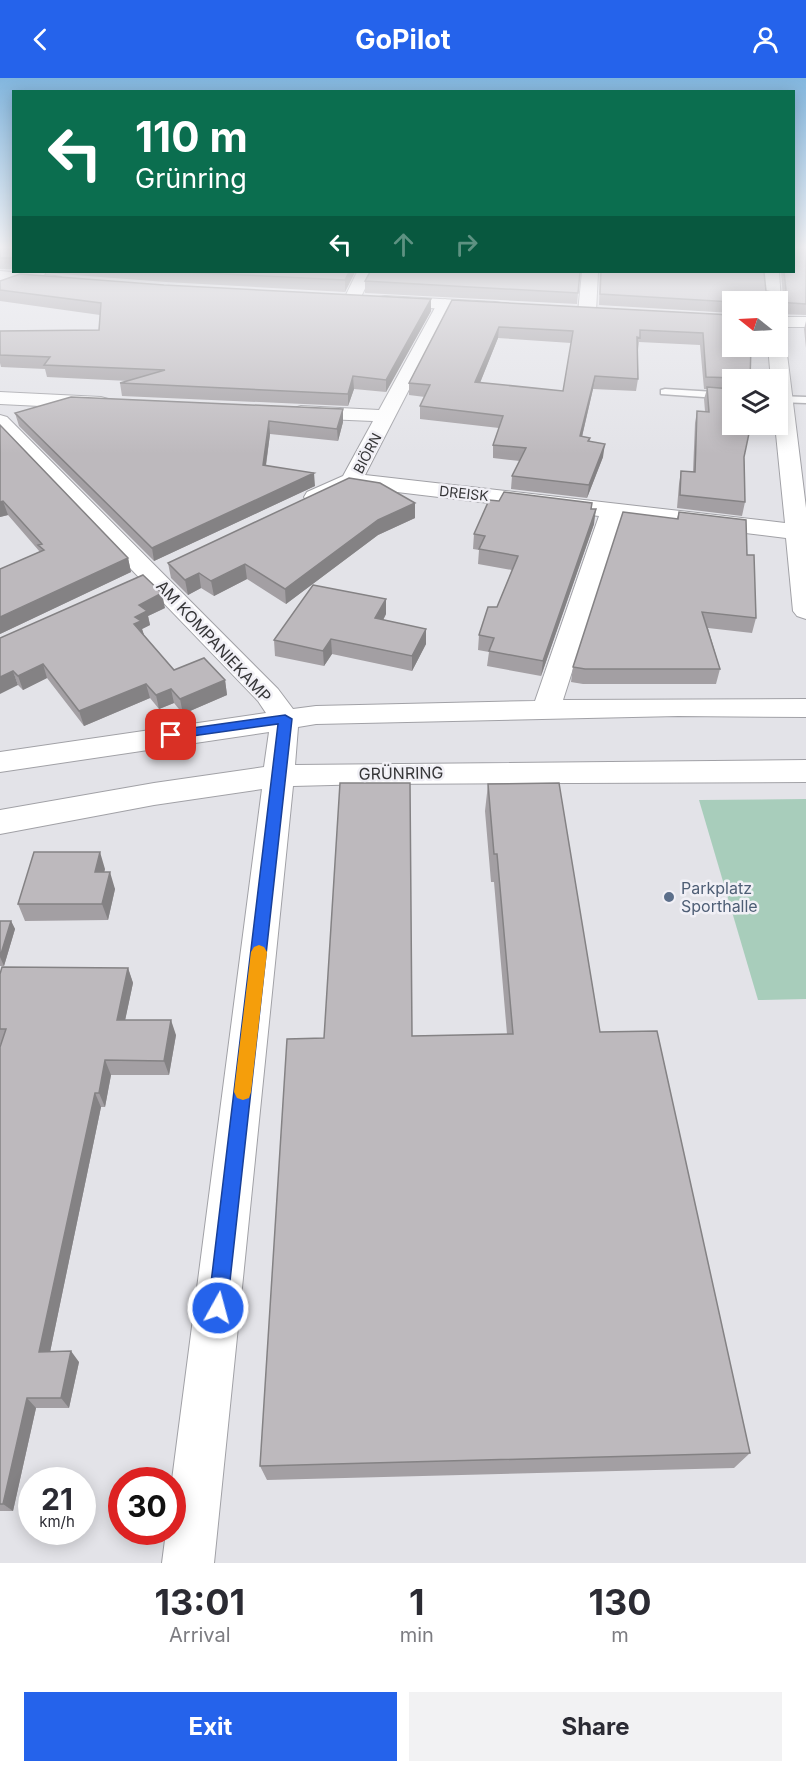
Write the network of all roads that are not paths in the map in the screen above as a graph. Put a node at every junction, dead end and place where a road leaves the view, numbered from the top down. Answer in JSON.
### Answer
{"nodes":[{"id":1,"x":438,"y":315,"type":"edge"},
{"id":2,"x":788,"y":322,"type":"edge"},
{"id":3,"x":806,"y":322,"type":"edge"},
{"id":4,"x":665,"y":392,"type":"dead end"},
{"id":5,"x":722,"y":395,"type":"edge"},
{"id":6,"x":6,"y":399,"type":"edge"},
{"id":7,"x":788,"y":399,"type":"edge"},
{"id":8,"x":806,"y":400,"type":"edge"},
{"id":9,"x":117,"y":404,"type":"edge"},
{"id":10,"x":281,"y":411,"type":"edge"},
{"id":11,"x":387,"y":416,"type":"junction"},
{"id":12,"x":0,"y":420,"type":"edge"},
{"id":13,"x":785,"y":435,"type":"edge"},
{"id":14,"x":352,"y":480,"type":"junction"},
{"id":15,"x":299,"y":505,"type":"edge"},
{"id":16,"x":613,"y":509,"type":"junction"},
{"id":17,"x":798,"y":532,"type":"junction"},
{"id":18,"x":806,"y":611,"type":"edge"},
{"id":19,"x":806,"y":708,"type":"edge"},
{"id":20,"x":546,"y":711,"type":"junction"},
{"id":21,"x":285,"y":719,"type":"junction"},
{"id":22,"x":0,"y":762,"type":"edge"},
{"id":23,"x":806,"y":771,"type":"edge"},
{"id":24,"x":279,"y":776,"type":"junction"},
{"id":25,"x":0,"y":822,"type":"edge"},
{"id":26,"x":188,"y":1563,"type":"edge"}],
"edges":[{"from":1,"to":11,"type":"street","name":"BIÖRN"},
{"from":2,"to":3,"type":"street"},
{"from":4,"to":5,"type":"lane"},
{"from":6,"to":9,"type":"street"},
{"from":6,"to":12,"type":"street","name":"AM KOMPANIEKAMP"},
{"from":7,"to":8,"type":"lane"},
{"from":10,"to":11,"type":"street"},
{"from":11,"to":14,"type":"street","name":"BIÖRN"},
{"from":12,"to":21,"type":"street","name":"AM KOMPANIEKAMP"},
{"from":13,"to":17,"type":"street"},
{"from":14,"to":15,"type":"street","name":"BIÖRN"},
{"from":14,"to":16,"type":"street","name":"DREISK"},
{"from":16,"to":17,"type":"street","name":"DREISK"},
{"from":16,"to":20,"type":"street"},
{"from":17,"to":18,"type":"street"},
{"from":19,"to":20,"type":"street"},
{"from":20,"to":21,"type":"street"},
{"from":21,"to":22,"type":"street"},
{"from":21,"to":24,"type":"street"},
{"from":23,"to":24,"type":"street","name":"GRÜNRING"},
{"from":24,"to":25,"type":"street","name":"GRÜNRING"},
{"from":24,"to":26,"type":"street"}]}
